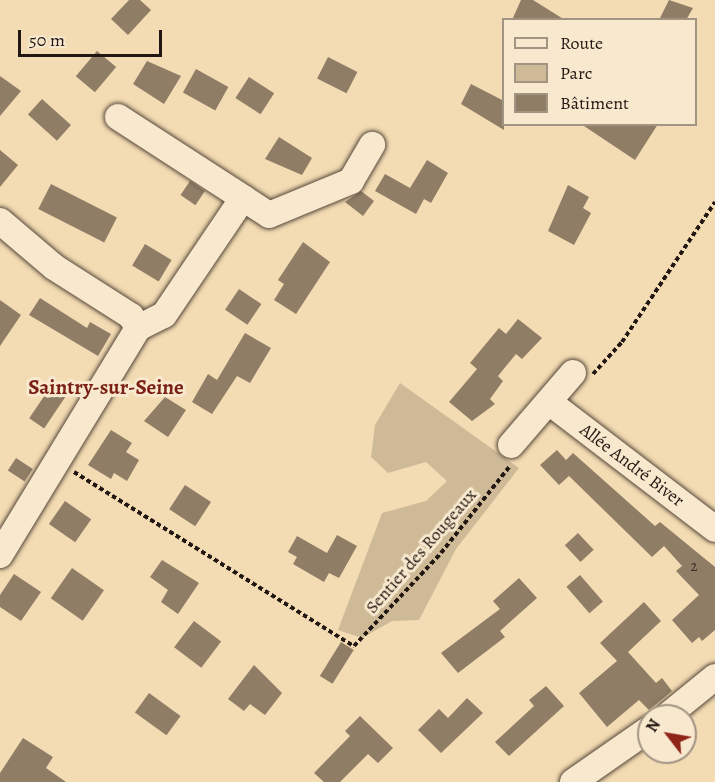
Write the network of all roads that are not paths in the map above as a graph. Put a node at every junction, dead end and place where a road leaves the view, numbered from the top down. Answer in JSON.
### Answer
{"nodes":[{"id":1,"x":118,"y":117,"type":"dead end"},
{"id":2,"x":372,"y":144,"type":"dead end"},
{"id":3,"x":243,"y":198,"type":"junction"},
{"id":4,"x":0,"y":221,"type":"edge"},
{"id":5,"x":138,"y":328,"type":"junction"},
{"id":6,"x":582,"y":375,"type":"road end"},
{"id":7,"x":549,"y":402,"type":"junction"},
{"id":8,"x":514,"y":452,"type":"road end"},
{"id":9,"x":715,"y":528,"type":"edge"},
{"id":10,"x":0,"y":555,"type":"edge"},
{"id":11,"x":715,"y":677,"type":"edge"},
{"id":12,"x":682,"y":704,"type":"edge"},
{"id":13,"x":637,"y":737,"type":"edge"},
{"id":14,"x":573,"y":782,"type":"edge"}],
"edges":[{"from":1,"to":3,"type":"street"},
{"from":2,"to":3,"type":"street"},
{"from":3,"to":5,"type":"street"},
{"from":4,"to":5,"type":"street"},
{"from":5,"to":10,"type":"street"},
{"from":6,"to":7,"type":"street"},
{"from":7,"to":8,"type":"street"},
{"from":7,"to":9,"type":"street","name":"Allée André Biver"},
{"from":11,"to":12,"type":"street"},
{"from":13,"to":14,"type":"street"}]}
